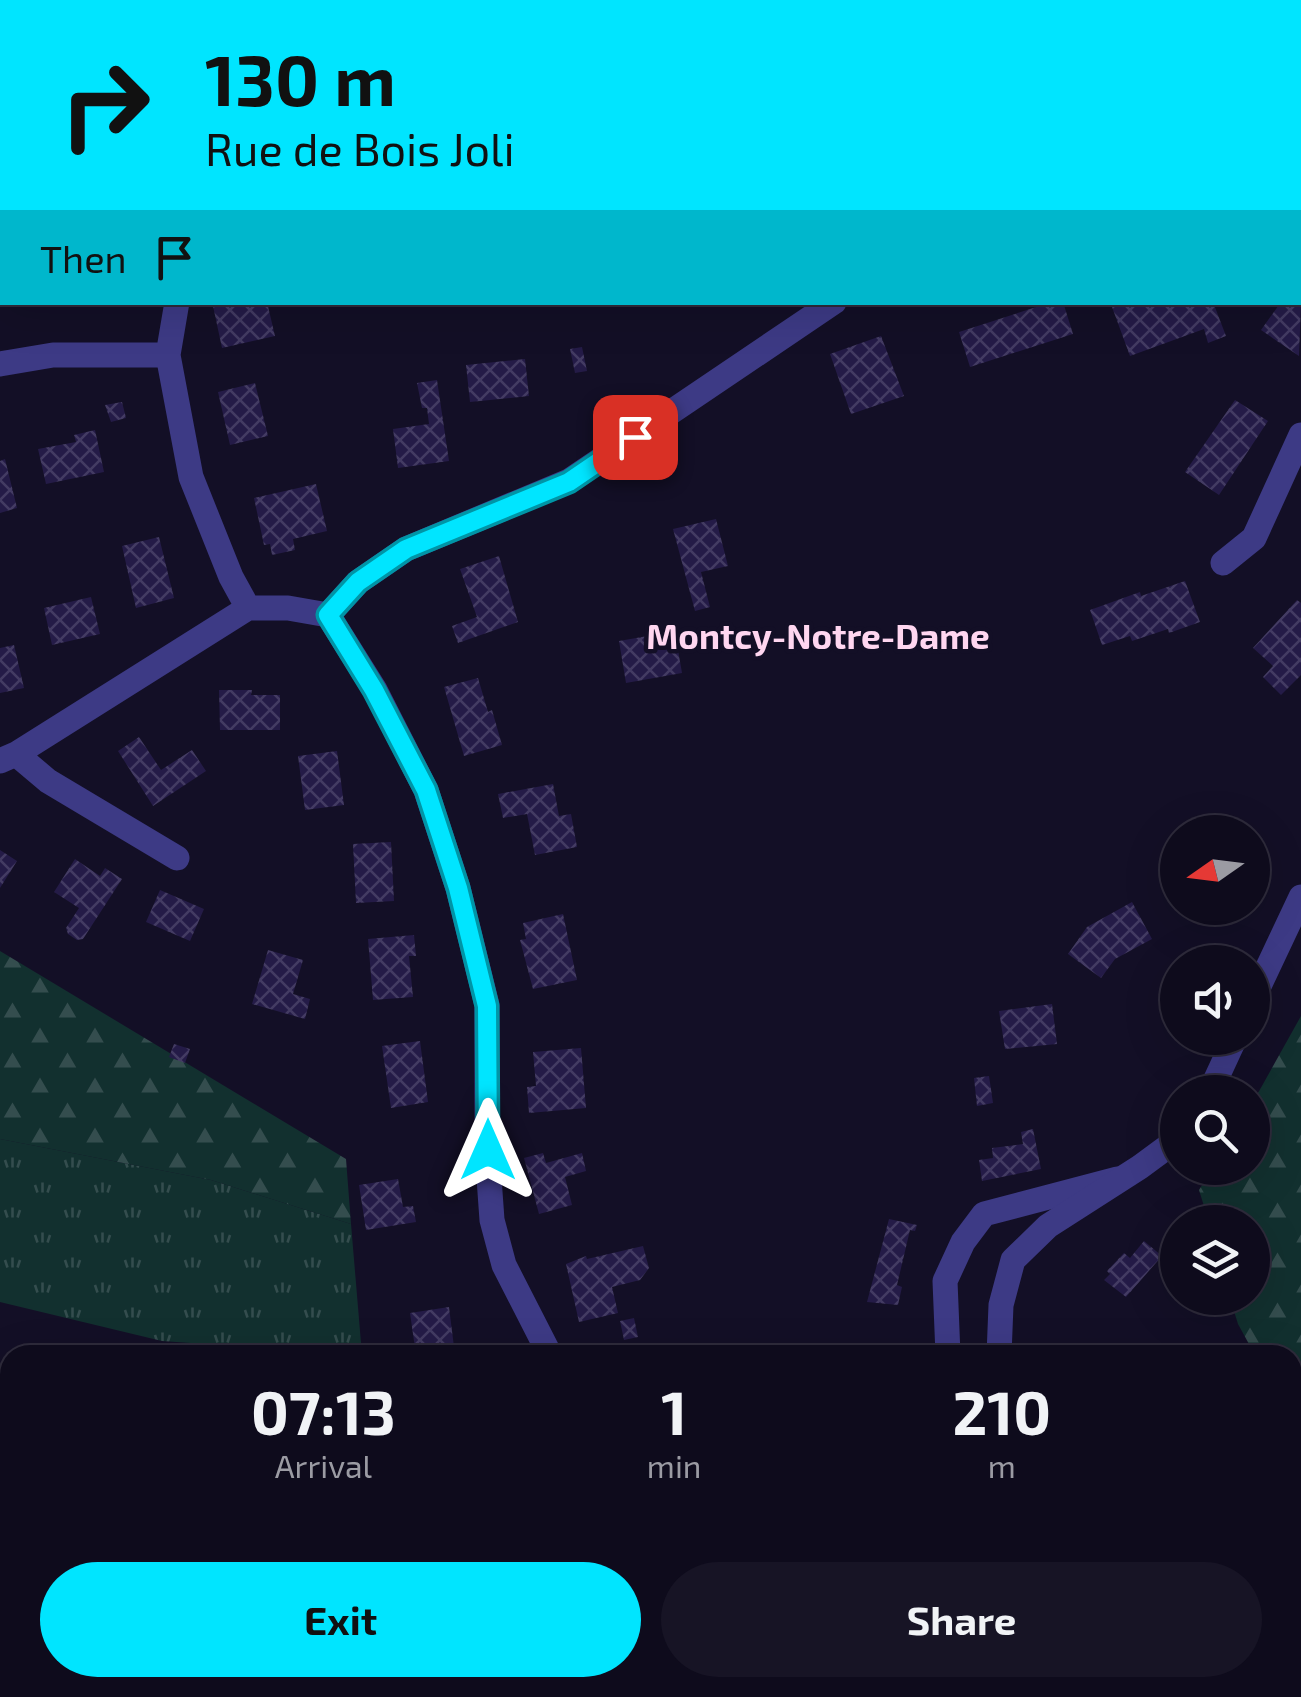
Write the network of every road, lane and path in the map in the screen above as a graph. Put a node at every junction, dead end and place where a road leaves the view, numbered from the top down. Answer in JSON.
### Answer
{"nodes":[{"id":1,"x":176,"y":305,"type":"edge"},
{"id":2,"x":830,"y":305,"type":"edge"},
{"id":3,"x":168,"y":354,"type":"junction"},
{"id":4,"x":0,"y":364,"type":"edge"},
{"id":5,"x":1301,"y":435,"type":"edge"},
{"id":6,"x":1223,"y":563,"type":"dead end"},
{"id":7,"x":248,"y":608,"type":"junction"},
{"id":8,"x":328,"y":615,"type":"junction"},
{"id":9,"x":8,"y":758,"type":"edge"},
{"id":10,"x":178,"y":858,"type":"dead end"},
{"id":11,"x":1301,"y":897,"type":"edge"},
{"id":12,"x":1270,"y":963,"type":"edge"},
{"id":13,"x":1160,"y":1152,"type":"edge"},
{"id":14,"x":1124,"y":1178,"type":"junction"},
{"id":15,"x":545,"y":1345,"type":"edge"},
{"id":16,"x":948,"y":1345,"type":"edge"},
{"id":17,"x":999,"y":1345,"type":"edge"}],
"edges":[{"from":1,"to":3,"type":"street"},
{"from":2,"to":8,"type":"street"},
{"from":3,"to":4,"type":"street"},
{"from":3,"to":7,"type":"street"},
{"from":5,"to":6,"type":"street"},
{"from":7,"to":8,"type":"street"},
{"from":7,"to":9,"type":"street"},
{"from":8,"to":15,"type":"street"},
{"from":9,"to":10,"type":"street"},
{"from":11,"to":12,"type":"street"},
{"from":13,"to":14,"type":"street"},
{"from":14,"to":16,"type":"street"},
{"from":14,"to":17,"type":"street"}]}
